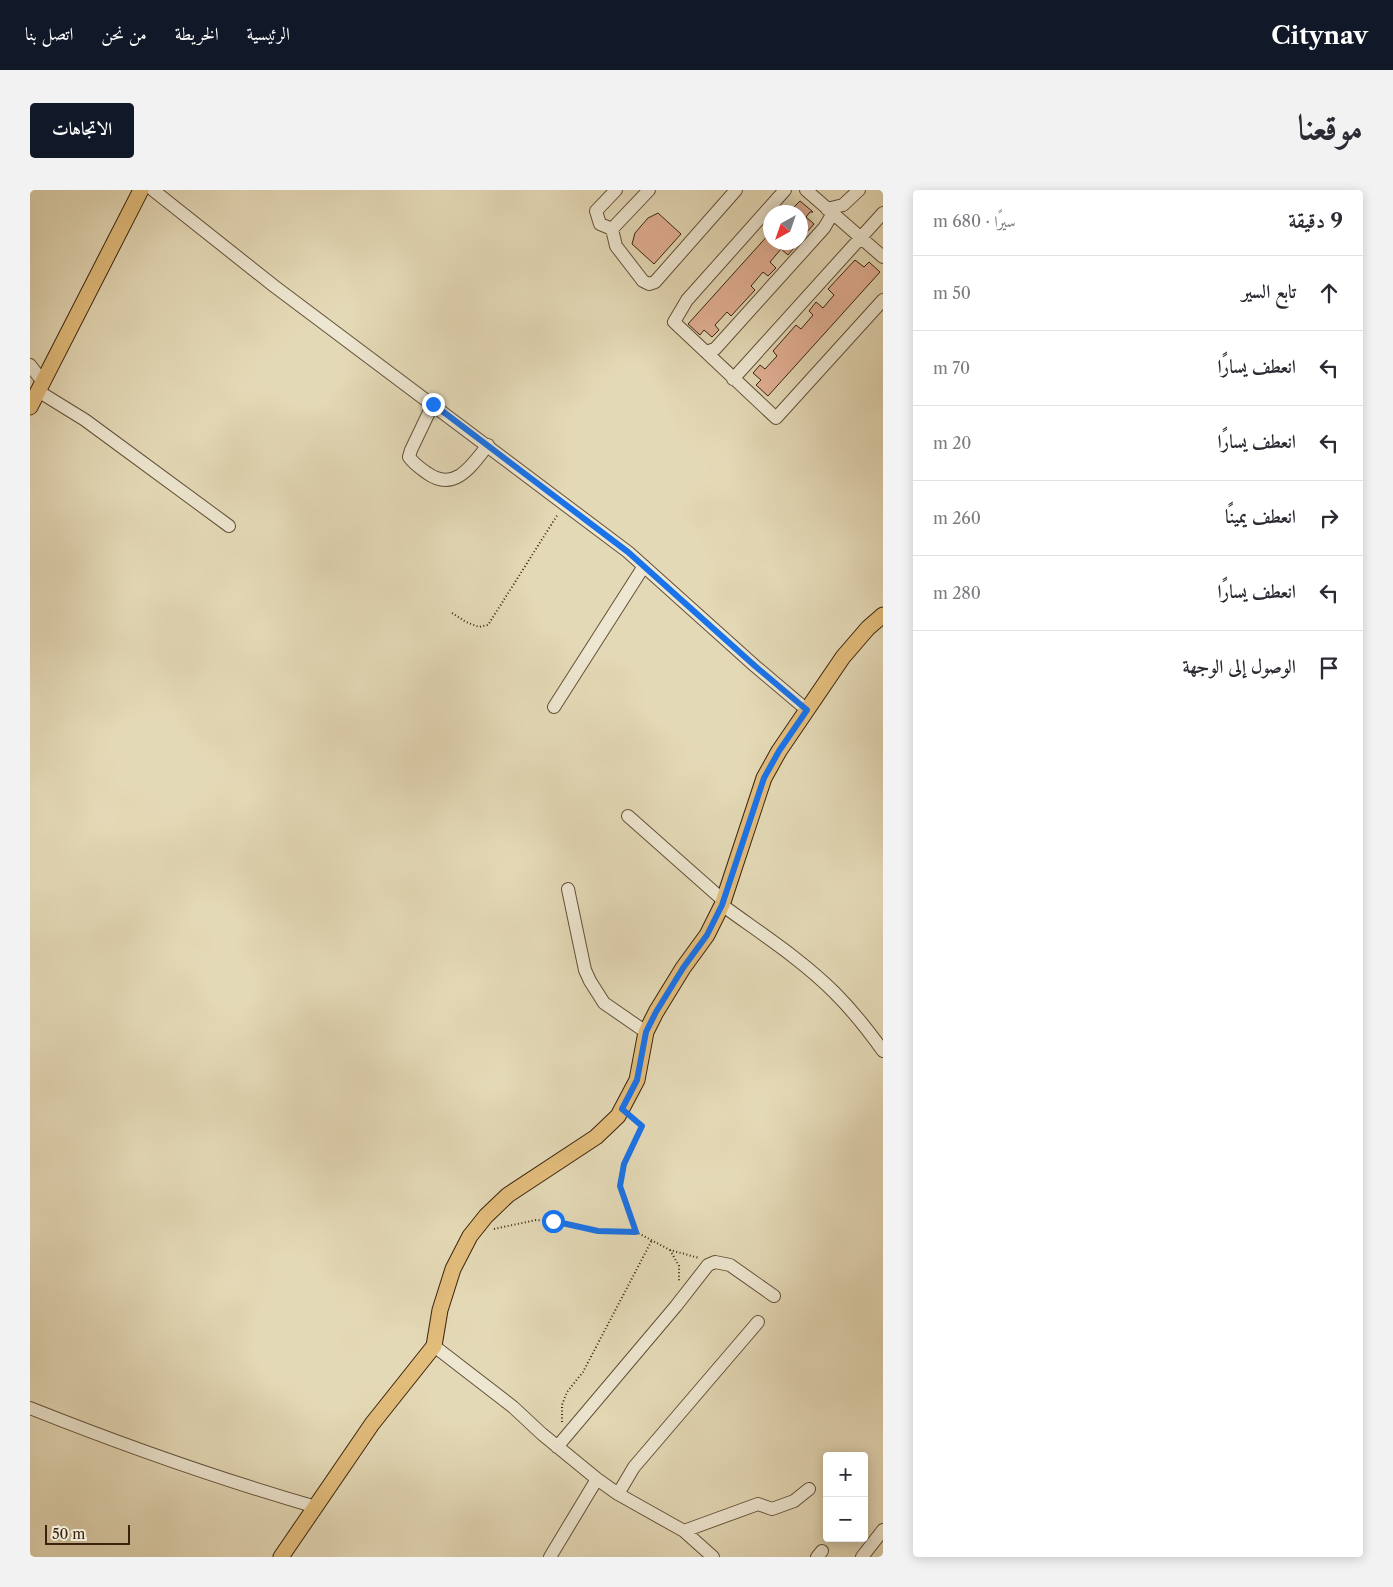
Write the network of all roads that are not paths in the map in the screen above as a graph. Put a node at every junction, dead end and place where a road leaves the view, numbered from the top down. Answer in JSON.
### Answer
{"nodes":[{"id":1,"x":141,"y":190,"type":"edge"},
{"id":2,"x":153,"y":190,"type":"edge"},
{"id":3,"x":601,"y":190,"type":"edge"},
{"id":4,"x":616,"y":190,"type":"edge"},
{"id":5,"x":649,"y":190,"type":"edge"},
{"id":6,"x":736,"y":190,"type":"edge"},
{"id":7,"x":785,"y":190,"type":"edge"},
{"id":8,"x":806,"y":190,"type":"edge"},
{"id":9,"x":859,"y":190,"type":"edge"},
{"id":10,"x":601,"y":206,"type":"junction"},
{"id":11,"x":830,"y":211,"type":"junction"},
{"id":12,"x":883,"y":213,"type":"edge"},
{"id":13,"x":612,"y":229,"type":"junction"},
{"id":14,"x":861,"y":238,"type":"junction"},
{"id":15,"x":883,"y":257,"type":"edge"},
{"id":16,"x":883,"y":300,"type":"edge"},
{"id":17,"x":706,"y":352,"type":"junction"},
{"id":18,"x":30,"y":365,"type":"edge"},
{"id":19,"x":734,"y":378,"type":"junction"},
{"id":20,"x":40,"y":386,"type":"junction"},
{"id":21,"x":433,"y":404,"type":"junction"},
{"id":22,"x":30,"y":407,"type":"edge"},
{"id":23,"x":488,"y":445,"type":"junction"},
{"id":24,"x":229,"y":526,"type":"dead end"},
{"id":25,"x":644,"y":566,"type":"junction"},
{"id":26,"x":883,"y":616,"type":"edge"},
{"id":27,"x":554,"y":706,"type":"dead end"},
{"id":28,"x":807,"y":710,"type":"junction"},
{"id":29,"x":628,"y":816,"type":"dead end"},
{"id":30,"x":568,"y":889,"type":"dead end"},
{"id":31,"x":723,"y":903,"type":"junction"},
{"id":32,"x":646,"y":1032,"type":"junction"},
{"id":33,"x":883,"y":1050,"type":"edge"},
{"id":34,"x":774,"y":1296,"type":"dead end"},
{"id":35,"x":758,"y":1322,"type":"dead end"},
{"id":36,"x":434,"y":1346,"type":"junction"},
{"id":37,"x":30,"y":1408,"type":"edge"},
{"id":38,"x":560,"y":1444,"type":"junction"},
{"id":39,"x":597,"y":1479,"type":"junction"},
{"id":40,"x":809,"y":1489,"type":"dead end"},
{"id":41,"x":618,"y":1494,"type":"junction"},
{"id":42,"x":316,"y":1507,"type":"junction"},
{"id":43,"x":883,"y":1530,"type":"edge"},
{"id":44,"x":684,"y":1531,"type":"junction"},
{"id":45,"x":281,"y":1557,"type":"edge"},
{"id":46,"x":550,"y":1557,"type":"edge"},
{"id":47,"x":713,"y":1557,"type":"edge"},
{"id":48,"x":862,"y":1557,"type":"edge"}],
"edges":[{"from":1,"to":20,"type":"main road"},
{"from":2,"to":21,"type":"street"},
{"from":3,"to":10,"type":"street"},
{"from":4,"to":10,"type":"street"},
{"from":5,"to":13,"type":"street"},
{"from":6,"to":13,"type":"street"},
{"from":7,"to":17,"type":"street"},
{"from":8,"to":11,"type":"street"},
{"from":9,"to":11,"type":"street"},
{"from":10,"to":13,"type":"street"},
{"from":11,"to":14,"type":"street"},
{"from":11,"to":17,"type":"street"},
{"from":12,"to":14,"type":"street"},
{"from":14,"to":15,"type":"street"},
{"from":14,"to":19,"type":"street"},
{"from":16,"to":19,"type":"street"},
{"from":17,"to":19,"type":"street"},
{"from":18,"to":20,"type":"street"},
{"from":20,"to":22,"type":"main road"},
{"from":20,"to":24,"type":"street"},
{"from":21,"to":23,"type":"street"},
{"from":21,"to":23,"type":"street"},
{"from":23,"to":25,"type":"street"},
{"from":25,"to":27,"type":"street"},
{"from":25,"to":28,"type":"street"},
{"from":26,"to":28,"type":"main road"},
{"from":28,"to":31,"type":"main road"},
{"from":29,"to":31,"type":"street"},
{"from":30,"to":32,"type":"street"},
{"from":31,"to":32,"type":"main road"},
{"from":31,"to":33,"type":"street"},
{"from":32,"to":36,"type":"main road"},
{"from":34,"to":38,"type":"street"},
{"from":35,"to":41,"type":"street"},
{"from":36,"to":38,"type":"street"},
{"from":36,"to":42,"type":"main road"},
{"from":37,"to":42,"type":"street"},
{"from":38,"to":39,"type":"street"},
{"from":39,"to":41,"type":"street"},
{"from":39,"to":46,"type":"street"},
{"from":40,"to":44,"type":"street"},
{"from":41,"to":44,"type":"street"},
{"from":42,"to":45,"type":"main road"},
{"from":43,"to":48,"type":"street"},
{"from":44,"to":47,"type":"street"}]}
